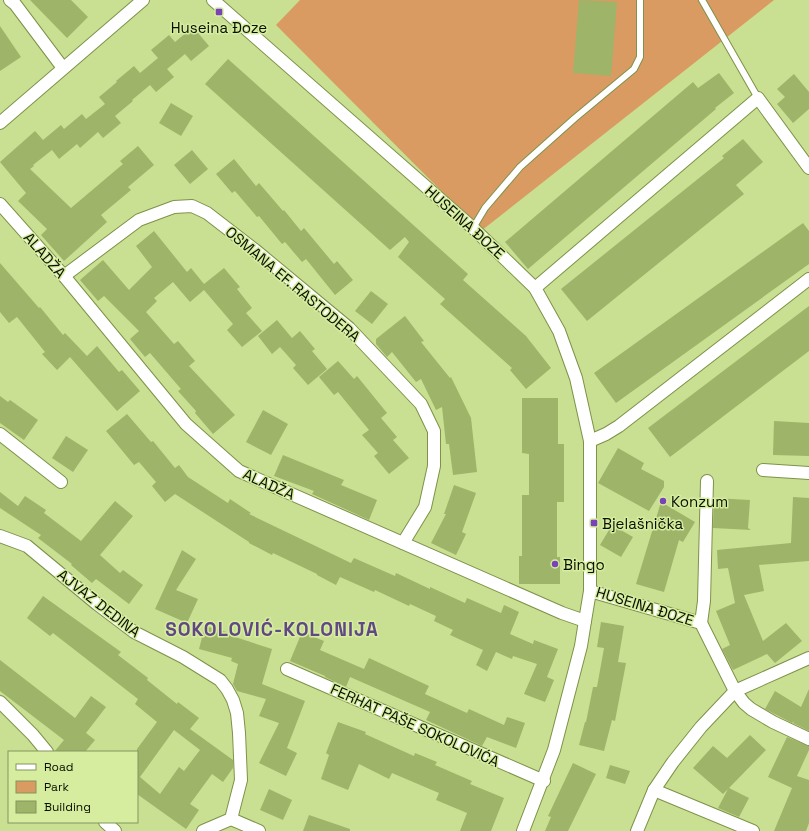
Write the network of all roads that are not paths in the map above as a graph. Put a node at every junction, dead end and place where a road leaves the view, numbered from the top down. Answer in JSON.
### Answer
{"nodes":[{"id":1,"x":10,"y":0,"type":"edge"},
{"id":2,"x":143,"y":0,"type":"edge"},
{"id":3,"x":213,"y":0,"type":"edge"},
{"id":4,"x":640,"y":0,"type":"edge"},
{"id":5,"x":702,"y":0,"type":"edge"},
{"id":6,"x":63,"y":68,"type":"junction"},
{"id":7,"x":758,"y":98,"type":"junction"},
{"id":8,"x":0,"y":123,"type":"edge"},
{"id":9,"x":809,"y":168,"type":"edge"},
{"id":10,"x":0,"y":204,"type":"edge"},
{"id":11,"x":474,"y":228,"type":"junction"},
{"id":12,"x":64,"y":276,"type":"junction"},
{"id":13,"x":809,"y":279,"type":"edge"},
{"id":14,"x":536,"y":288,"type":"junction"},
{"id":15,"x":0,"y":434,"type":"edge"},
{"id":16,"x":590,"y":441,"type":"junction"},
{"id":17,"x":763,"y":470,"type":"dead end"},
{"id":18,"x":809,"y":473,"type":"edge"},
{"id":19,"x":707,"y":481,"type":"dead end"},
{"id":20,"x":61,"y":482,"type":"dead end"},
{"id":21,"x":0,"y":536,"type":"edge"},
{"id":22,"x":403,"y":543,"type":"junction"},
{"id":23,"x":590,"y":591,"type":"junction"},
{"id":24,"x":585,"y":620,"type":"junction"},
{"id":25,"x":701,"y":623,"type":"junction"},
{"id":26,"x":809,"y":658,"type":"edge"},
{"id":27,"x":287,"y":669,"type":"dead end"},
{"id":28,"x":735,"y":691,"type":"junction"},
{"id":29,"x":0,"y":702,"type":"edge"},
{"id":30,"x":809,"y":739,"type":"edge"},
{"id":31,"x":46,"y":751,"type":"edge"},
{"id":32,"x":544,"y":781,"type":"junction"},
{"id":33,"x":654,"y":790,"type":"junction"},
{"id":34,"x":231,"y":819,"type":"junction"},
{"id":35,"x":106,"y":823,"type":"edge"},
{"id":36,"x":115,"y":831,"type":"edge"},
{"id":37,"x":203,"y":831,"type":"edge"},
{"id":38,"x":259,"y":831,"type":"edge"},
{"id":39,"x":523,"y":831,"type":"edge"},
{"id":40,"x":637,"y":831,"type":"edge"},
{"id":41,"x":753,"y":831,"type":"edge"}],
"edges":[{"from":1,"to":6,"type":"street"},
{"from":2,"to":6,"type":"street"},
{"from":3,"to":11,"type":"street","name":"HUSEINA ĐOZE"},
{"from":4,"to":11,"type":"lane"},
{"from":5,"to":7,"type":"lane"},
{"from":6,"to":8,"type":"street"},
{"from":7,"to":9,"type":"street"},
{"from":7,"to":14,"type":"street"},
{"from":10,"to":12,"type":"street","name":"ALADŽA"},
{"from":11,"to":14,"type":"street","name":"HUSEINA ĐOZE"},
{"from":12,"to":22,"type":"street","name":"ALADŽA"},
{"from":12,"to":22,"type":"street","name":"OSMANA EF. RASTODERA"},
{"from":13,"to":16,"type":"street"},
{"from":14,"to":16,"type":"street","name":"HUSEINA ĐOZE"},
{"from":15,"to":20,"type":"street"},
{"from":16,"to":23,"type":"street","name":"HUSEINA ĐOZE"},
{"from":17,"to":18,"type":"street"},
{"from":19,"to":25,"type":"street"},
{"from":21,"to":34,"type":"street","name":"AJVAZ DEDINA"},
{"from":22,"to":24,"type":"street","name":"ALADŽA"},
{"from":23,"to":24,"type":"street"},
{"from":23,"to":25,"type":"street","name":"HUSEINA ĐOZE"},
{"from":24,"to":32,"type":"street"},
{"from":25,"to":28,"type":"street","name":"HUSEINA ĐOZE"},
{"from":26,"to":28,"type":"street"},
{"from":27,"to":32,"type":"street","name":"FERHAT PAŠE SOKOLOVIĆA"},
{"from":28,"to":30,"type":"street","name":"HUSEINA ĐOZE"},
{"from":28,"to":33,"type":"street"},
{"from":29,"to":31,"type":"street"},
{"from":32,"to":39,"type":"street"},
{"from":33,"to":40,"type":"street"},
{"from":33,"to":41,"type":"street"},
{"from":34,"to":37,"type":"street"},
{"from":34,"to":38,"type":"street"},
{"from":35,"to":36,"type":"street"}]}
